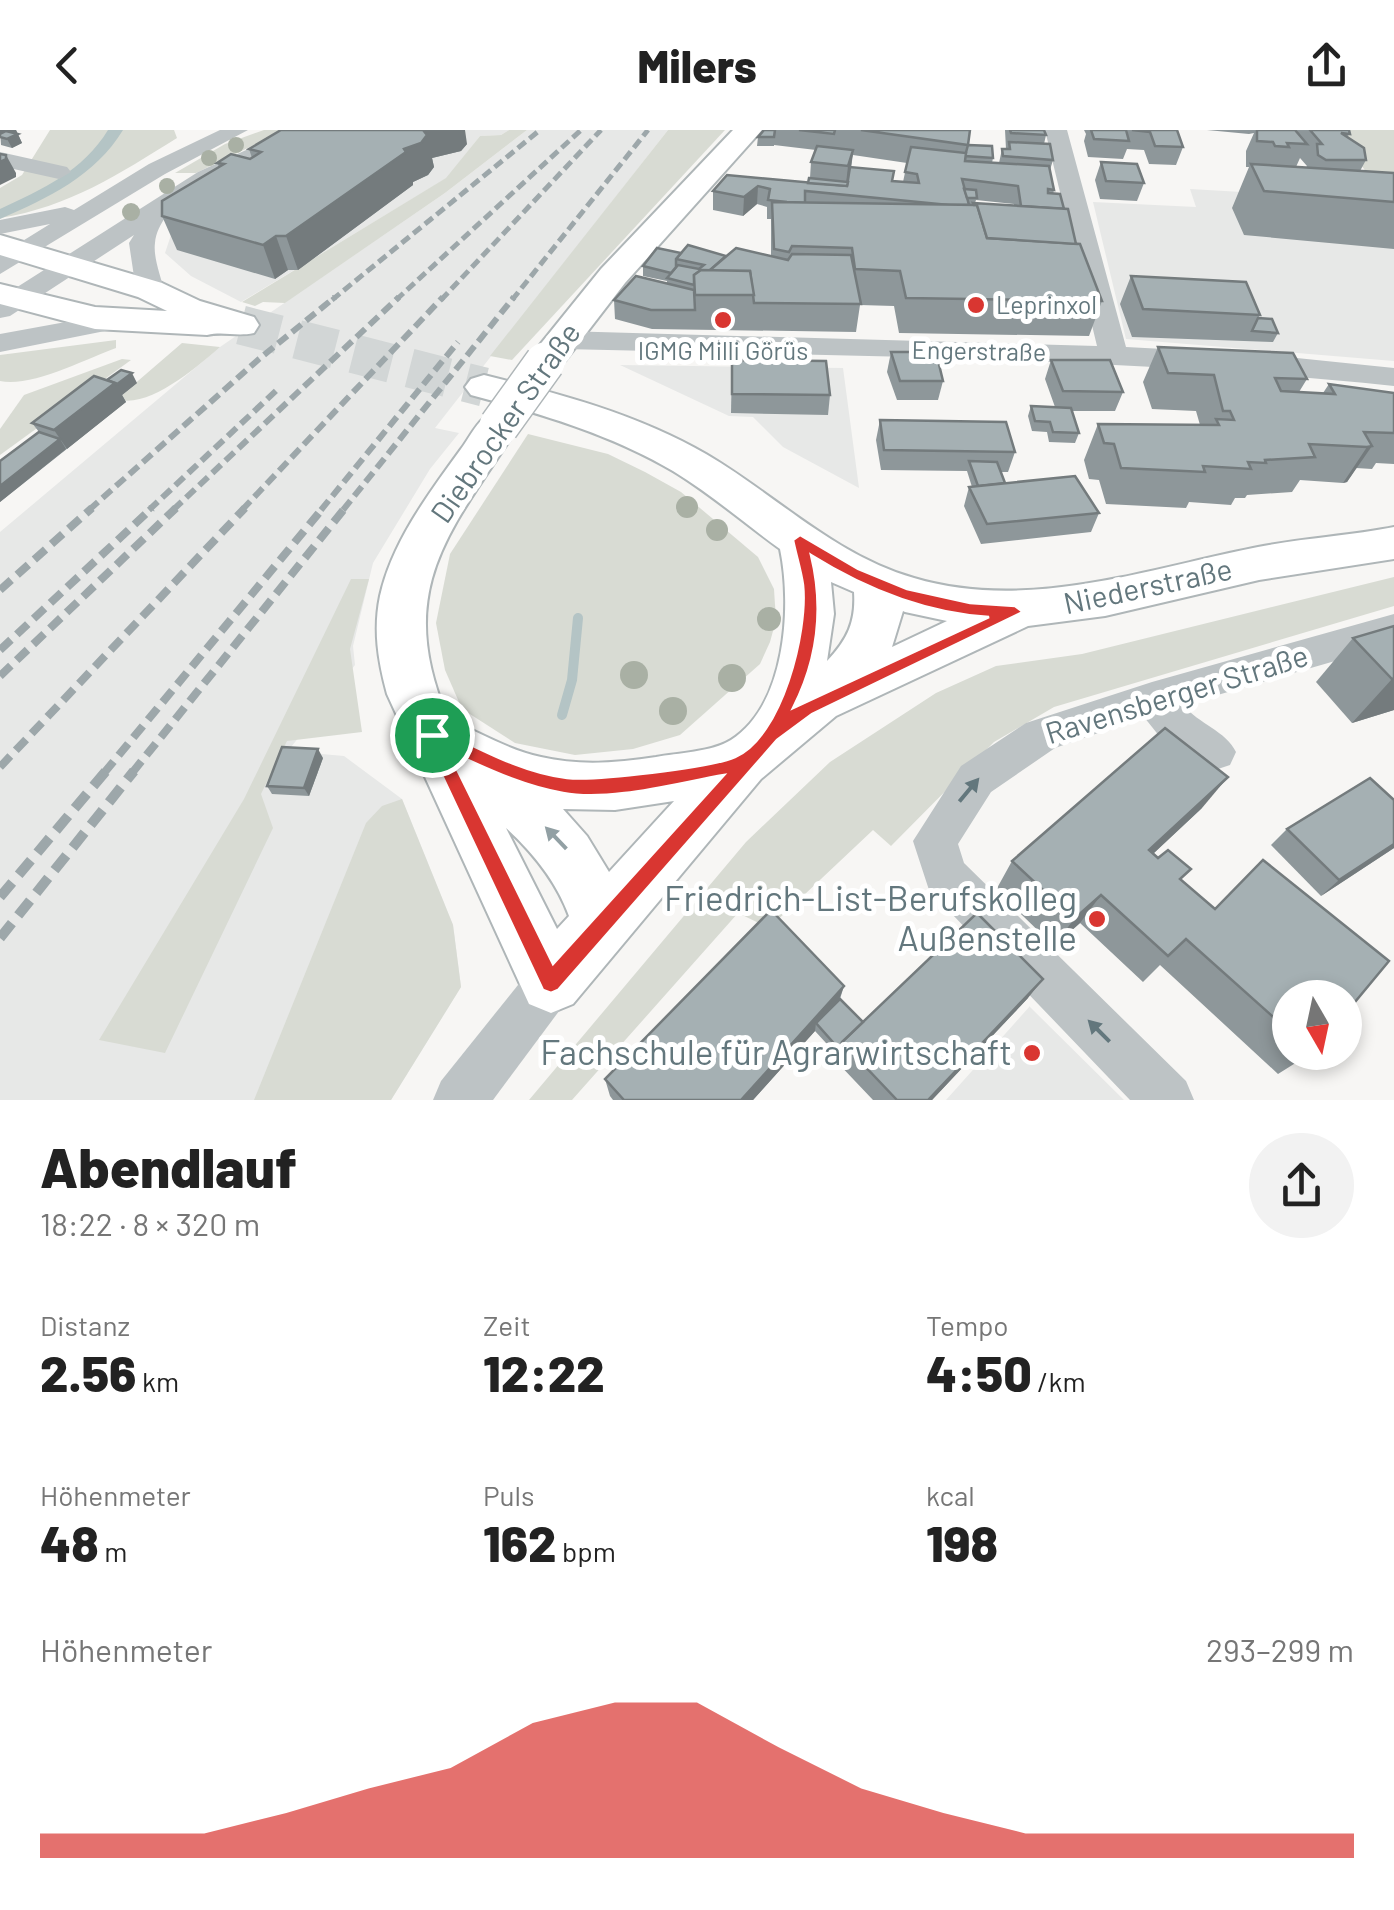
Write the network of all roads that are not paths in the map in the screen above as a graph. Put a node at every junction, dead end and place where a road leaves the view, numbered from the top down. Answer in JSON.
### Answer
{"nodes":[{"id":1,"x":237,"y":130,"type":"edge"},
{"id":2,"x":308,"y":130,"type":"edge"},
{"id":3,"x":748,"y":130,"type":"edge"},
{"id":4,"x":1056,"y":130,"type":"edge"},
{"id":5,"x":0,"y":159,"type":"edge"},
{"id":6,"x":59,"y":172,"type":"dead end"},
{"id":7,"x":143,"y":177,"type":"junction"},
{"id":8,"x":160,"y":206,"type":"junction"},
{"id":9,"x":0,"y":227,"type":"edge"},
{"id":10,"x":20,"y":271,"type":"edge"},
{"id":11,"x":150,"y":290,"type":"junction"},
{"id":12,"x":114,"y":321,"type":"junction"},
{"id":13,"x":179,"y":323,"type":"junction"},
{"id":14,"x":0,"y":343,"type":"edge"},
{"id":15,"x":554,"y":351,"type":"junction"},
{"id":16,"x":1114,"y":355,"type":"junction"},
{"id":17,"x":1394,"y":377,"type":"edge"},
{"id":18,"x":492,"y":407,"type":"junction"},
{"id":19,"x":1394,"y":514,"type":"edge"},
{"id":20,"x":800,"y":540,"type":"junction"},
{"id":21,"x":1394,"y":544,"type":"edge"},
{"id":22,"x":1265,"y":562,"type":"junction"},
{"id":23,"x":877,"y":584,"type":"junction"},
{"id":24,"x":1015,"y":612,"type":"junction"},
{"id":25,"x":1394,"y":629,"type":"edge"},
{"id":26,"x":1152,"y":698,"type":"junction"},
{"id":27,"x":432,"y":735,"type":"junction"},
{"id":28,"x":773,"y":736,"type":"junction"},
{"id":29,"x":1215,"y":752,"type":"dead end"},
{"id":30,"x":601,"y":923,"type":"junction"},
{"id":31,"x":551,"y":982,"type":"junction"},
{"id":32,"x":460,"y":1100,"type":"edge"},
{"id":33,"x":1167,"y":1100,"type":"edge"}],
"edges":[{"from":1,"to":7,"type":"street"},
{"from":2,"to":8,"type":"street"},
{"from":3,"to":15,"type":"main road","name":"Diebrocker Straße"},
{"from":4,"to":16,"type":"street"},
{"from":5,"to":6,"type":"street"},
{"from":7,"to":10,"type":"street"},
{"from":7,"to":10,"type":"street"},
{"from":8,"to":10,"type":"street"},
{"from":8,"to":11,"type":"street"},
{"from":9,"to":10,"type":"street"},
{"from":10,"to":11,"type":"main road"},
{"from":10,"to":12,"type":"main road"},
{"from":10,"to":13,"type":"main road"},
{"from":11,"to":13,"type":"main road"},
{"from":12,"to":13,"type":"main road"},
{"from":12,"to":14,"type":"street"},
{"from":15,"to":16,"type":"street","name":"Engerstraße"},
{"from":15,"to":18,"type":"main road","name":"Diebrocker Straße","bridge":true},
{"from":16,"to":17,"type":"street","name":"Engerstraße"},
{"from":18,"to":20,"type":"main road","name":"Niederstraße"},
{"from":18,"to":27,"type":"main road","name":"Diebrocker Straße"},
{"from":19,"to":22,"type":"main road","name":"Niederstraße"},
{"from":20,"to":23,"type":"main road","name":"Niederstraße"},
{"from":20,"to":28,"type":"main road"},
{"from":21,"to":22,"type":"main road","name":"Niederstraße"},
{"from":22,"to":24,"type":"main road","name":"Niederstraße"},
{"from":23,"to":24,"type":"main road","name":"Niederstraße"},
{"from":23,"to":28,"type":"main road"},
{"from":24,"to":28,"type":"main road"},
{"from":25,"to":26,"type":"street","name":"Ravensberger Straße"},
{"from":26,"to":29,"type":"street"},
{"from":33,"to":26,"type":"street","name":"Ravensberger Straße","one_way":true},
{"from":27,"to":28,"type":"main road"},
{"from":30,"to":27,"type":"main road","one_way":true},
{"from":27,"to":31,"type":"main road","name":"Diebrocker Straße"},
{"from":28,"to":30,"type":"main road"},
{"from":30,"to":31,"type":"main road"},
{"from":31,"to":32,"type":"street"}]}
